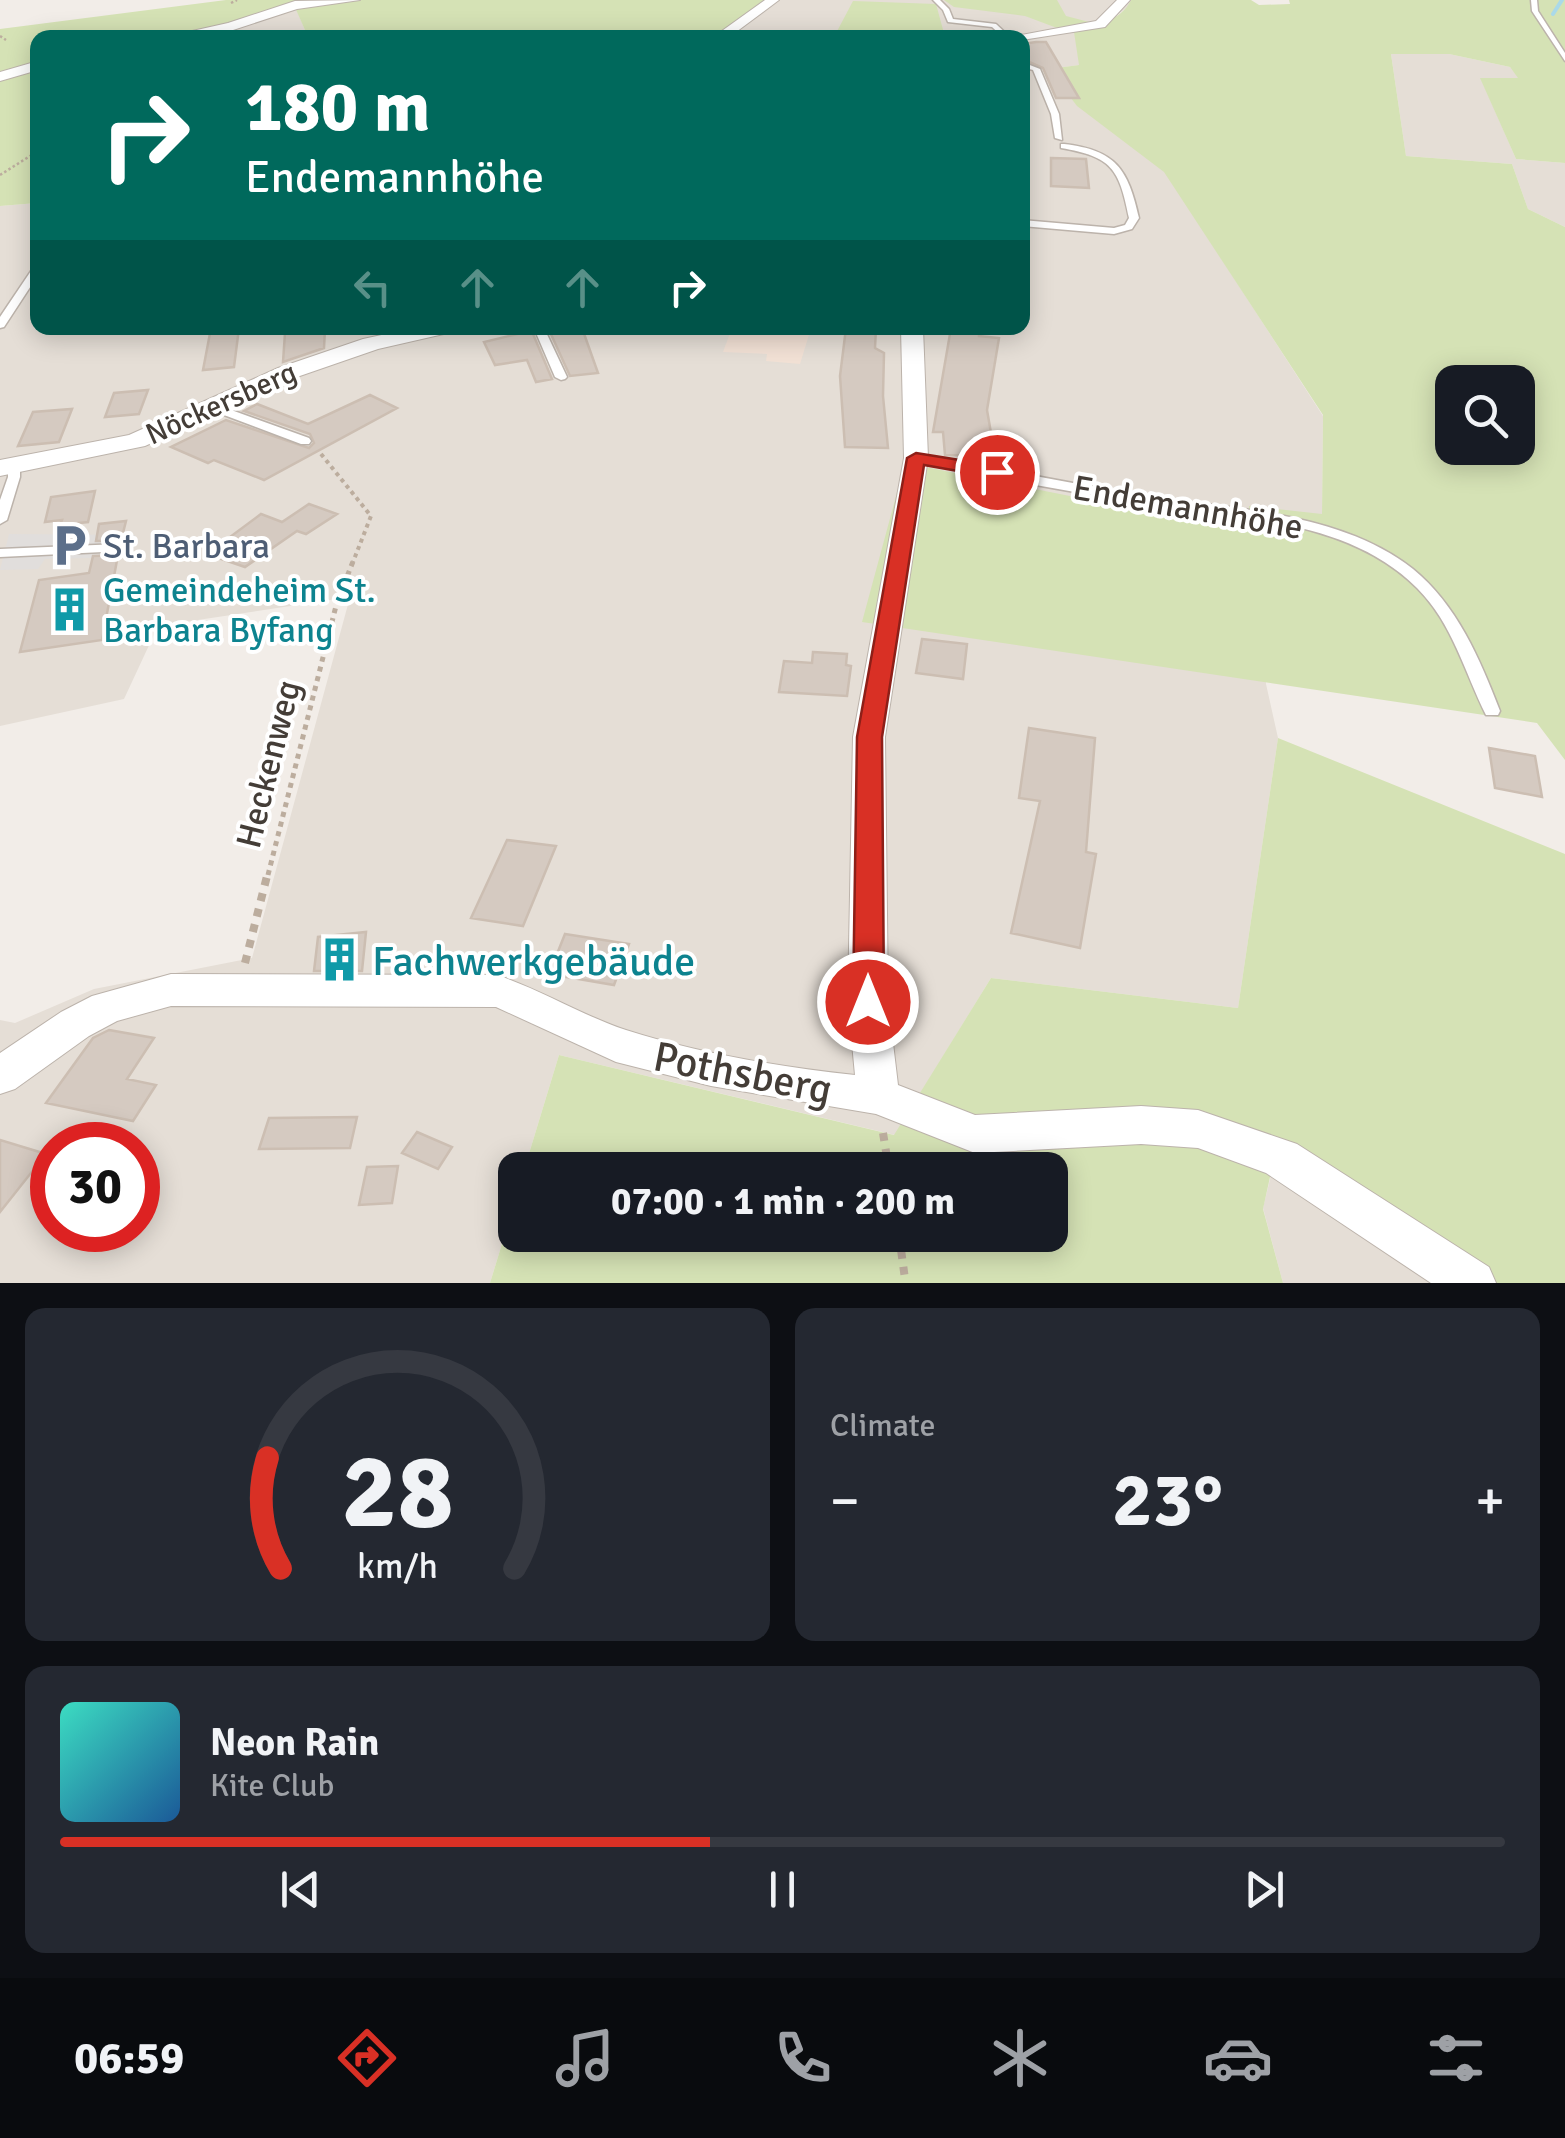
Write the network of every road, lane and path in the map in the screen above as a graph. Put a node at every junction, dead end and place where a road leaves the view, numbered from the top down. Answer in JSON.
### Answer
{"nodes":[{"id":1,"x":238,"y":0,"type":"edge"},
{"id":2,"x":354,"y":0,"type":"edge"},
{"id":3,"x":772,"y":0,"type":"edge"},
{"id":4,"x":936,"y":0,"type":"edge"},
{"id":5,"x":1124,"y":0,"type":"edge"},
{"id":6,"x":1534,"y":0,"type":"edge"},
{"id":7,"x":230,"y":3,"type":"dead end"},
{"id":8,"x":213,"y":30,"type":"edge"},
{"id":9,"x":729,"y":30,"type":"edge"},
{"id":10,"x":1003,"y":30,"type":"edge"},
{"id":11,"x":1030,"y":35,"type":"edge"},
{"id":12,"x":0,"y":36,"type":"edge"},
{"id":13,"x":6,"y":40,"type":"dead end"},
{"id":14,"x":1565,"y":60,"type":"edge"},
{"id":15,"x":1030,"y":67,"type":"edge"},
{"id":16,"x":30,"y":68,"type":"edge"},
{"id":17,"x":0,"y":77,"type":"edge"},
{"id":18,"x":30,"y":156,"type":"edge"},
{"id":19,"x":0,"y":175,"type":"edge"},
{"id":20,"x":1030,"y":223,"type":"edge"},
{"id":21,"x":30,"y":279,"type":"edge"},
{"id":22,"x":0,"y":325,"type":"edge"},
{"id":23,"x":542,"y":335,"type":"edge"},
{"id":24,"x":912,"y":335,"type":"edge"},
{"id":25,"x":374,"y":336,"type":"edge"},
{"id":26,"x":561,"y":377,"type":"dead end"},
{"id":27,"x":212,"y":407,"type":"junction"},
{"id":28,"x":304,"y":441,"type":"dead end"},
{"id":29,"x":321,"y":454,"type":"dead end"},
{"id":30,"x":916,"y":458,"type":"junction"},
{"id":31,"x":7,"y":466,"type":"edge"},
{"id":32,"x":0,"y":520,"type":"edge"},
{"id":33,"x":119,"y":548,"type":"dead end"},
{"id":34,"x":0,"y":553,"type":"edge"},
{"id":35,"x":1492,"y":710,"type":"dead end"},
{"id":36,"x":238,"y":990,"type":"junction"},
{"id":37,"x":0,"y":1076,"type":"edge"},
{"id":38,"x":878,"y":1096,"type":"junction"},
{"id":39,"x":901,"y":1252,"type":"edge"},
{"id":40,"x":905,"y":1279,"type":"dead end"},
{"id":41,"x":1472,"y":1283,"type":"edge"}],
"edges":[{"from":1,"to":7,"type":"path"},
{"from":2,"to":8,"type":"street"},
{"from":3,"to":9,"type":"street"},
{"from":4,"to":10,"type":"lane"},
{"from":5,"to":11,"type":"street"},
{"from":6,"to":14,"type":"lane"},
{"from":12,"to":13,"type":"path"},
{"from":15,"to":20,"type":"lane"},
{"from":16,"to":17,"type":"street"},
{"from":18,"to":19,"type":"path"},
{"from":21,"to":22,"type":"lane"},
{"from":23,"to":26,"type":"lane"},
{"from":24,"to":30,"type":"street"},
{"from":25,"to":27,"type":"street","name":"Nöckersberg"},
{"from":27,"to":28,"type":"lane"},
{"from":27,"to":31,"type":"street","name":"Nöckersberg"},
{"from":29,"to":36,"type":"path","name":"Heckenweg"},
{"from":30,"to":35,"type":"lane","name":"Endemannhöhe"},
{"from":30,"to":38,"type":"street"},
{"from":31,"to":32,"type":"lane"},
{"from":33,"to":34,"type":"lane"},
{"from":36,"to":37,"type":"street","name":"Pothsberg"},
{"from":36,"to":38,"type":"street","name":"Pothsberg"},
{"from":38,"to":41,"type":"street","name":"Pothsberg"},
{"from":39,"to":40,"type":"path"}]}
